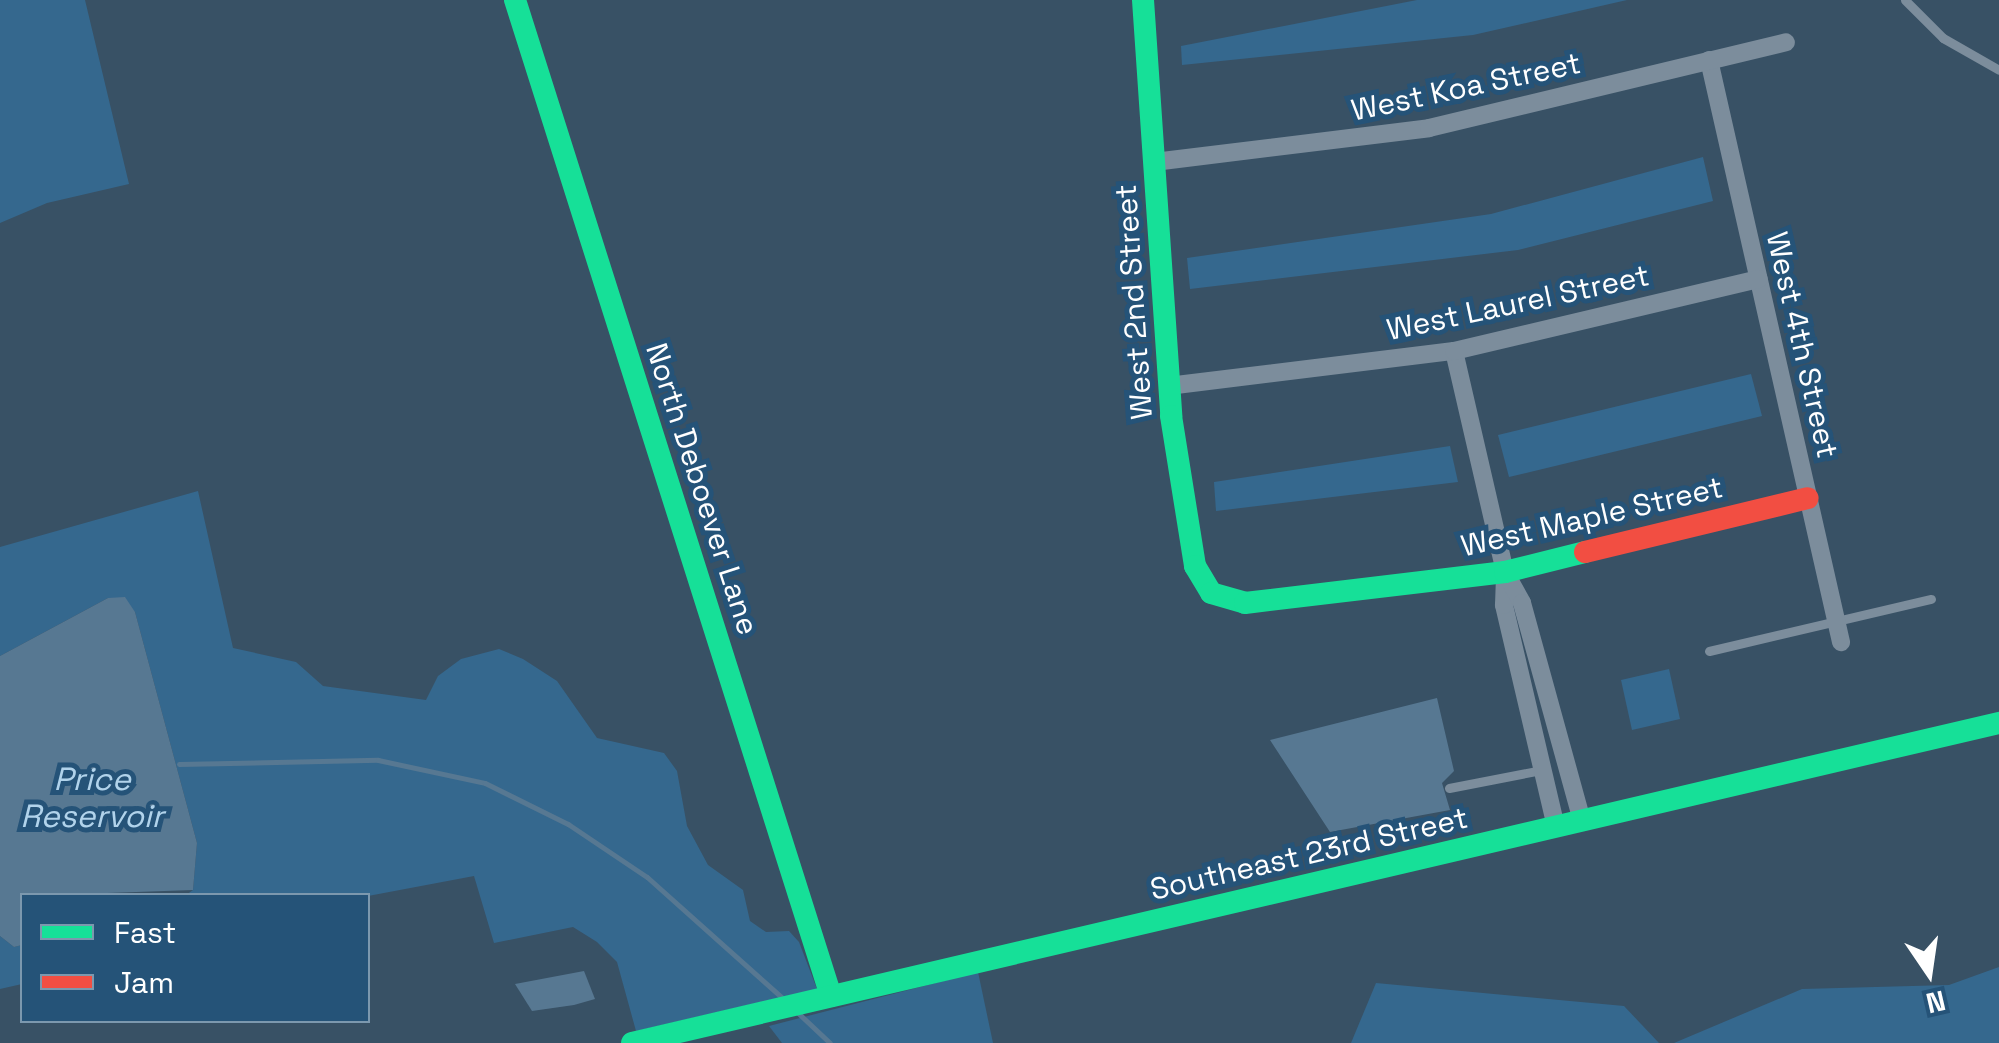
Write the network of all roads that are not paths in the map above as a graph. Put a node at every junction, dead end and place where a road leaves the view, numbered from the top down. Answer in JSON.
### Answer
{"nodes":[{"id":1,"x":515,"y":0,"type":"edge"},
{"id":2,"x":1143,"y":0,"type":"edge"},
{"id":3,"x":1905,"y":0,"type":"edge"},
{"id":4,"x":1786,"y":42,"type":"dead end"},
{"id":5,"x":1709,"y":60,"type":"junction"},
{"id":6,"x":1999,"y":70,"type":"edge"},
{"id":7,"x":1154,"y":162,"type":"junction"},
{"id":8,"x":1759,"y":279,"type":"junction"},
{"id":9,"x":1454,"y":351,"type":"junction"},
{"id":10,"x":1168,"y":386,"type":"junction"},
{"id":11,"x":1808,"y":498,"type":"junction"},
{"id":12,"x":1506,"y":572,"type":"junction"},
{"id":13,"x":1212,"y":593,"type":"joint"},
{"id":14,"x":1931,"y":600,"type":"dead end"},
{"id":15,"x":1836,"y":621,"type":"junction"},
{"id":16,"x":1840,"y":642,"type":"dead end"},
{"id":17,"x":1709,"y":651,"type":"dead end"},
{"id":18,"x":1999,"y":723,"type":"edge"},
{"id":19,"x":1542,"y":770,"type":"junction"},
{"id":20,"x":1449,"y":788,"type":"dead end"},
{"id":21,"x":1582,"y":821,"type":"junction"},
{"id":22,"x":1556,"y":827,"type":"junction"},
{"id":23,"x":831,"y":996,"type":"junction"},
{"id":24,"x":632,"y":1043,"type":"edge"}],
"edges":[{"from":1,"to":23,"type":"street","name":"North Deboever Lane"},
{"from":2,"to":7,"type":"street","name":"West 2nd Street"},
{"from":3,"to":6,"type":"lane"},
{"from":4,"to":5,"type":"street","name":"West Koa Street"},
{"from":5,"to":7,"type":"street","name":"West Koa Street"},
{"from":5,"to":8,"type":"street","name":"West 4th Street"},
{"from":7,"to":10,"type":"street","name":"West 2nd Street"},
{"from":8,"to":9,"type":"street","name":"West Laurel Street"},
{"from":8,"to":11,"type":"street","name":"West 4th Street"},
{"from":9,"to":10,"type":"street","name":"West Laurel Street"},
{"from":9,"to":12,"type":"street"},
{"from":10,"to":13,"type":"street","name":"West 2nd Street"},
{"from":11,"to":12,"type":"street","name":"West Maple Street"},
{"from":11,"to":15,"type":"street","name":"West 4th Street"},
{"from":12,"to":13,"type":"street","name":"West Maple Street"},
{"from":12,"to":19,"type":"street"},
{"from":12,"to":21,"type":"street"},
{"from":14,"to":15,"type":"lane"},
{"from":15,"to":16,"type":"street","name":"West 4th Street"},
{"from":15,"to":17,"type":"lane"},
{"from":18,"to":21,"type":"street","name":"Southeast 23rd Street"},
{"from":19,"to":20,"type":"lane"},
{"from":19,"to":22,"type":"street"},
{"from":21,"to":22,"type":"street","name":"Southeast 23rd Street"},
{"from":22,"to":23,"type":"street","name":"Southeast 23rd Street"},
{"from":23,"to":24,"type":"street","name":"Southeast 23rd Street"}]}
